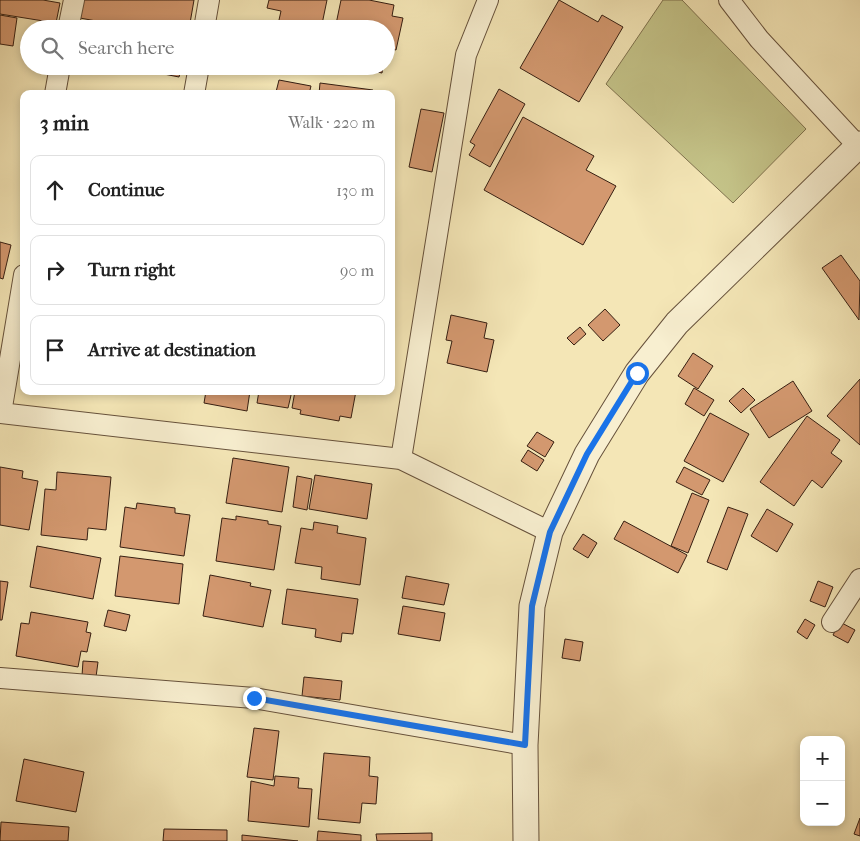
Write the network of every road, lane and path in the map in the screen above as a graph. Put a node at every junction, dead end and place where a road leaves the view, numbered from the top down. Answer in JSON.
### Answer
{"nodes":[{"id":1,"x":74,"y":0,"type":"edge"},
{"id":2,"x":209,"y":0,"type":"edge"},
{"id":3,"x":488,"y":0,"type":"edge"},
{"id":4,"x":729,"y":0,"type":"edge"},
{"id":5,"x":70,"y":20,"type":"edge"},
{"id":6,"x":206,"y":20,"type":"edge"},
{"id":7,"x":58,"y":75,"type":"edge"},
{"id":8,"x":197,"y":75,"type":"edge"},
{"id":9,"x":56,"y":90,"type":"edge"},
{"id":10,"x":195,"y":90,"type":"edge"},
{"id":11,"x":859,"y":145,"type":"edge"},
{"id":12,"x":20,"y":298,"type":"edge"},
{"id":13,"x":0,"y":413,"type":"edge"},
{"id":14,"x":401,"y":459,"type":"junction"},
{"id":15,"x":550,"y":532,"type":"junction"},
{"id":16,"x":860,"y":579,"type":"edge"},
{"id":17,"x":832,"y":622,"type":"dead end"},
{"id":18,"x":0,"y":678,"type":"edge"},
{"id":19,"x":525,"y":745,"type":"junction"},
{"id":20,"x":526,"y":841,"type":"edge"}],
"edges":[{"from":1,"to":5,"type":"street"},
{"from":2,"to":6,"type":"street"},
{"from":3,"to":14,"type":"street"},
{"from":4,"to":11,"type":"street"},
{"from":7,"to":9,"type":"street"},
{"from":8,"to":10,"type":"street"},
{"from":11,"to":15,"type":"street"},
{"from":12,"to":13,"type":"street"},
{"from":13,"to":14,"type":"street"},
{"from":14,"to":15,"type":"street"},
{"from":15,"to":19,"type":"street"},
{"from":16,"to":17,"type":"street"},
{"from":18,"to":19,"type":"street"},
{"from":19,"to":20,"type":"street"}]}
